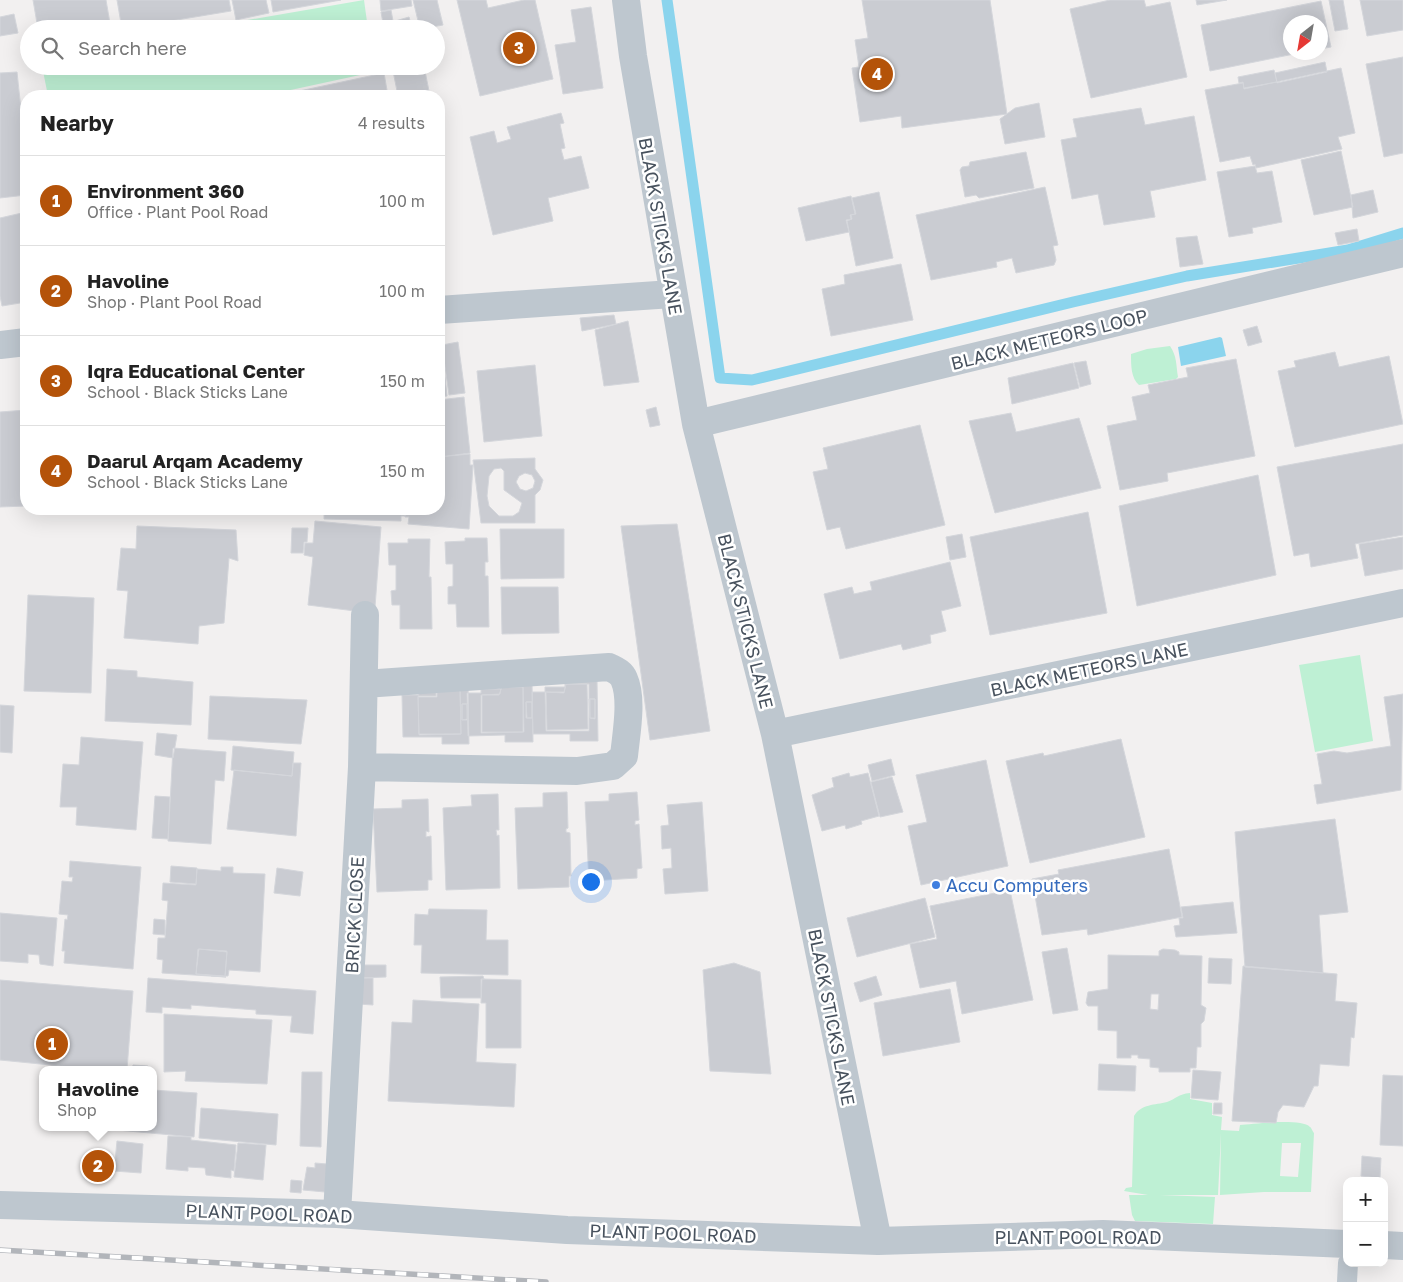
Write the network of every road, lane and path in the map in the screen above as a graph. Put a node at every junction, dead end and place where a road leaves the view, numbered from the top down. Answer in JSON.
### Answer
{"nodes":[{"id":1,"x":626,"y":0,"type":"edge"},
{"id":2,"x":1403,"y":253,"type":"edge"},
{"id":3,"x":672,"y":294,"type":"junction"},
{"id":4,"x":445,"y":310,"type":"edge"},
{"id":5,"x":20,"y":342,"type":"edge"},
{"id":6,"x":0,"y":344,"type":"edge"},
{"id":7,"x":696,"y":424,"type":"junction"},
{"id":8,"x":1403,"y":604,"type":"edge"},
{"id":9,"x":365,"y":615,"type":"dead end"},
{"id":10,"x":364,"y":684,"type":"junction"},
{"id":11,"x":775,"y":734,"type":"junction"},
{"id":12,"x":362,"y":766,"type":"junction"},
{"id":13,"x":0,"y":1205,"type":"edge"},
{"id":14,"x":337,"y":1214,"type":"junction"},
{"id":15,"x":878,"y":1241,"type":"junction"},
{"id":16,"x":1343,"y":1244,"type":"edge"},
{"id":17,"x":1388,"y":1245,"type":"edge"},
{"id":18,"x":1403,"y":1246,"type":"edge"},
{"id":19,"x":1348,"y":1267,"type":"edge"},
{"id":20,"x":1347,"y":1282,"type":"edge"}],
"edges":[{"from":1,"to":3,"type":"street","name":"BLACK STICKS LANE"},
{"from":2,"to":7,"type":"street","name":"BLACK METEORS LOOP"},
{"from":3,"to":4,"type":"street"},
{"from":3,"to":7,"type":"street","name":"BLACK STICKS LANE"},
{"from":5,"to":6,"type":"street"},
{"from":7,"to":11,"type":"street","name":"BLACK STICKS LANE"},
{"from":8,"to":11,"type":"street","name":"BLACK METEORS LANE"},
{"from":9,"to":10,"type":"street","name":"BRICK CLOSE"},
{"from":10,"to":12,"type":"street","name":"BRICK CLOSE"},
{"from":10,"to":12,"type":"street"},
{"from":11,"to":15,"type":"street","name":"BLACK STICKS LANE"},
{"from":12,"to":14,"type":"street","name":"BRICK CLOSE"},
{"from":13,"to":14,"type":"street","name":"PLANT POOL ROAD"},
{"from":14,"to":15,"type":"street","name":"PLANT POOL ROAD"},
{"from":15,"to":16,"type":"street","name":"PLANT POOL ROAD"},
{"from":17,"to":18,"type":"street"},
{"from":19,"to":20,"type":"lane"}]}
